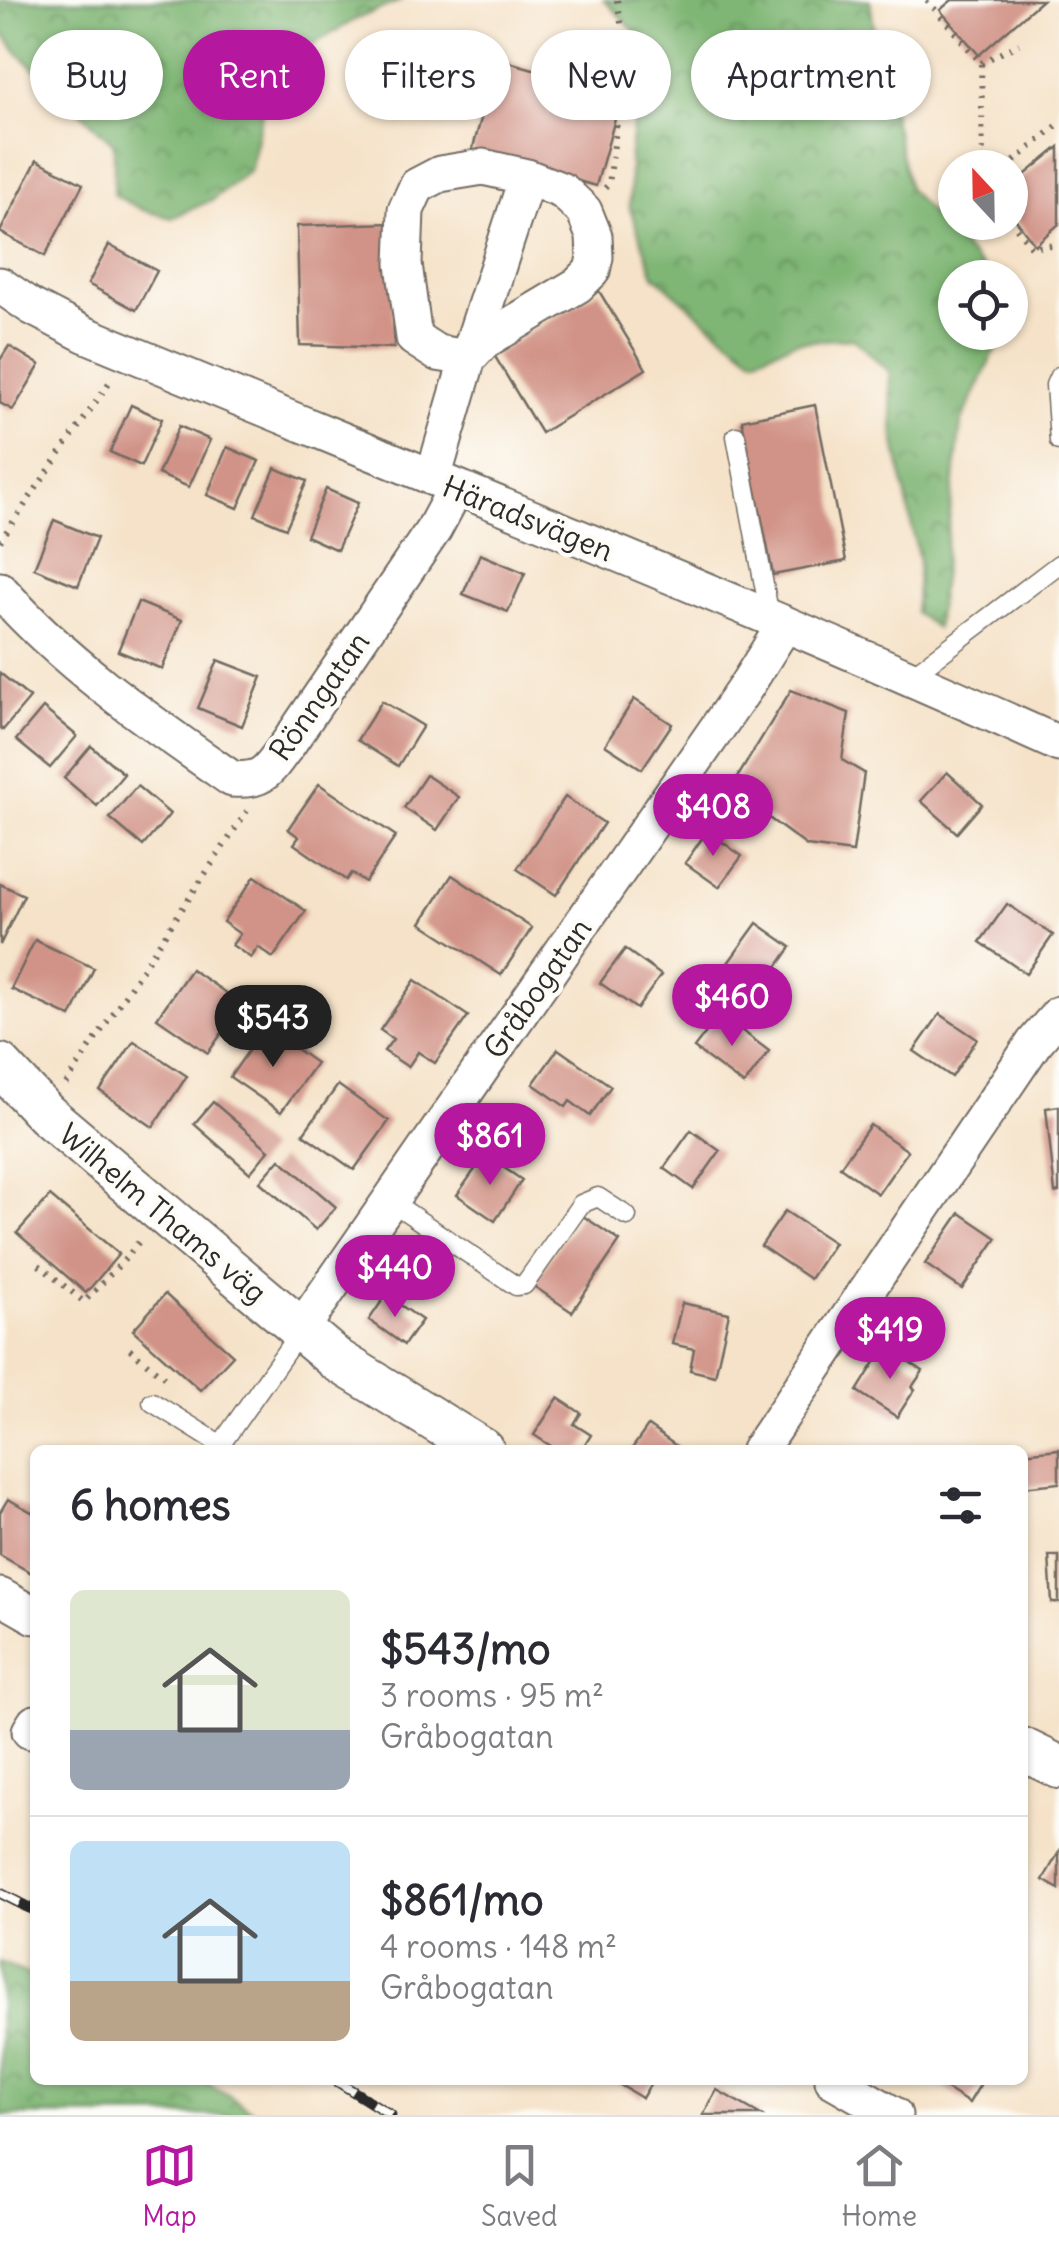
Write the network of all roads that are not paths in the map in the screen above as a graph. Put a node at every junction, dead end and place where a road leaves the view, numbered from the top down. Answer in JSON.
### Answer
{"nodes":[{"id":1,"x":528,"y":177,"type":"junction"},
{"id":2,"x":0,"y":285,"type":"edge"},
{"id":3,"x":468,"y":358,"type":"junction"},
{"id":4,"x":1059,"y":376,"type":"edge"},
{"id":5,"x":736,"y":436,"type":"dead end"},
{"id":6,"x":1059,"y":441,"type":"edge"},
{"id":7,"x":445,"y":483,"type":"junction"},
{"id":8,"x":1059,"y":564,"type":"edge"},
{"id":9,"x":0,"y":590,"type":"edge"},
{"id":10,"x":778,"y":621,"type":"junction"},
{"id":11,"x":910,"y":677,"type":"junction"},
{"id":12,"x":1059,"y":744,"type":"edge"},
{"id":13,"x":1059,"y":1014,"type":"edge"},
{"id":14,"x":0,"y":1065,"type":"edge"},
{"id":15,"x":389,"y":1200,"type":"junction"},
{"id":16,"x":627,"y":1216,"type":"dead end"},
{"id":17,"x":301,"y":1329,"type":"junction"},
{"id":18,"x":152,"y":1402,"type":"dead end"},
{"id":19,"x":215,"y":1445,"type":"edge"},
{"id":20,"x":221,"y":1445,"type":"edge"},
{"id":21,"x":476,"y":1445,"type":"edge"},
{"id":22,"x":762,"y":1445,"type":"edge"},
{"id":23,"x":0,"y":1596,"type":"edge"},
{"id":24,"x":30,"y":1613,"type":"edge"},
{"id":25,"x":1028,"y":1752,"type":"edge"},
{"id":26,"x":1059,"y":1767,"type":"edge"},
{"id":27,"x":842,"y":2085,"type":"edge"},
{"id":28,"x":894,"y":2115,"type":"edge"}],
"edges":[{"from":1,"to":3,"type":"street","name":"Rönngatan"},
{"from":1,"to":3,"type":"street"},
{"from":1,"to":3,"type":"street"},
{"from":2,"to":7,"type":"street","name":"Häradsvägen"},
{"from":3,"to":7,"type":"street","name":"Rönngatan"},
{"from":4,"to":6,"type":"lane"},
{"from":5,"to":10,"type":"lane"},
{"from":7,"to":9,"type":"street","name":"Rönngatan"},
{"from":7,"to":10,"type":"street","name":"Häradsvägen"},
{"from":8,"to":11,"type":"lane"},
{"from":10,"to":11,"type":"street","name":"Häradsvägen"},
{"from":10,"to":15,"type":"street","name":"Gråbogatan"},
{"from":11,"to":12,"type":"street","name":"Häradsvägen"},
{"from":13,"to":22,"type":"street"},
{"from":14,"to":17,"type":"street","name":"Wilhelm Thams väg"},
{"from":15,"to":16,"type":"lane"},
{"from":15,"to":17,"type":"street","name":"Gråbogatan"},
{"from":17,"to":20,"type":"lane","name":"Gråbogatan"},
{"from":17,"to":21,"type":"street","name":"Wilhelm Thams väg"},
{"from":18,"to":19,"type":"lane"},
{"from":23,"to":24,"type":"street"},
{"from":25,"to":26,"type":"street"},
{"from":27,"to":28,"type":"street"}]}
